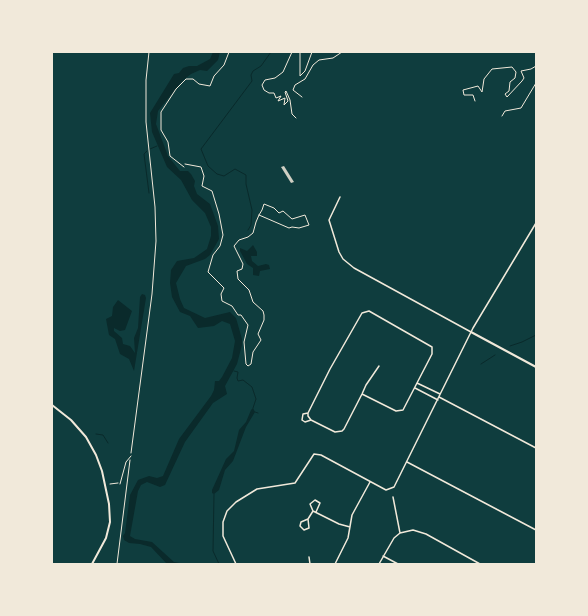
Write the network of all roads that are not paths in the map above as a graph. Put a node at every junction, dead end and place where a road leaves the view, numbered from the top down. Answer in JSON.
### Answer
{"nodes":[{"id":1,"x":340,"y":198,"type":"dead end"},
{"id":2,"x":536,"y":223,"type":"edge"},
{"id":3,"x":471,"y":332,"type":"junction"},
{"id":4,"x":379,"y":366,"type":"dead end"},
{"id":5,"x":536,"y":367,"type":"edge"},
{"id":6,"x":417,"y":383,"type":"junction"},
{"id":7,"x":415,"y":388,"type":"junction"},
{"id":8,"x":362,"y":394,"type":"junction"},
{"id":9,"x":440,"y":395,"type":"junction"},
{"id":10,"x":438,"y":400,"type":"junction"},
{"id":11,"x":52,"y":405,"type":"edge"},
{"id":12,"x":308,"y":413,"type":"junction"},
{"id":13,"x":311,"y":420,"type":"junction"},
{"id":14,"x":536,"y":448,"type":"edge"},
{"id":15,"x":131,"y":456,"type":"road end"},
{"id":16,"x":407,"y":462,"type":"junction"},
{"id":17,"x":370,"y":482,"type":"junction"},
{"id":18,"x":120,"y":484,"type":"road end"},
{"id":19,"x":393,"y":497,"type":"dead end"},
{"id":20,"x":313,"y":511,"type":"junction"},
{"id":21,"x":316,"y":512,"type":"junction"},
{"id":22,"x":308,"y":519,"type":"junction"},
{"id":23,"x":350,"y":527,"type":"junction"},
{"id":24,"x":536,"y":530,"type":"edge"},
{"id":25,"x":400,"y":533,"type":"junction"},
{"id":26,"x":383,"y":556,"type":"junction"},
{"id":27,"x":309,"y":557,"type":"dead end"},
{"id":28,"x":92,"y":564,"type":"edge"},
{"id":29,"x":236,"y":564,"type":"edge"},
{"id":30,"x":310,"y":564,"type":"edge"},
{"id":31,"x":335,"y":564,"type":"edge"},
{"id":32,"x":379,"y":564,"type":"edge"},
{"id":33,"x":398,"y":564,"type":"edge"},
{"id":34,"x":480,"y":564,"type":"edge"}],
"edges":[{"from":1,"to":3,"type":"street"},
{"from":2,"to":3,"type":"street"},
{"from":3,"to":5,"type":"street"},
{"from":3,"to":9,"type":"street"},
{"from":4,"to":8,"type":"street"},
{"from":6,"to":7,"type":"street"},
{"from":6,"to":9,"type":"street"},
{"from":6,"to":12,"type":"street"},
{"from":7,"to":8,"type":"street"},
{"from":7,"to":10,"type":"street"},
{"from":8,"to":13,"type":"street"},
{"from":9,"to":10,"type":"street"},
{"from":9,"to":14,"type":"street"},
{"from":10,"to":16,"type":"street"},
{"from":11,"to":28,"type":"street"},
{"from":12,"to":13,"type":"street"},
{"from":12,"to":13,"type":"street"},
{"from":15,"to":18,"type":"lane"},
{"from":16,"to":17,"type":"street"},
{"from":16,"to":24,"type":"street"},
{"from":17,"to":23,"type":"street"},
{"from":17,"to":29,"type":"street"},
{"from":19,"to":25,"type":"street"},
{"from":20,"to":21,"type":"street"},
{"from":20,"to":21,"type":"street"},
{"from":20,"to":22,"type":"street"},
{"from":21,"to":23,"type":"street"},
{"from":22,"to":22,"type":"street"},
{"from":23,"to":31,"type":"street"},
{"from":25,"to":26,"type":"street"},
{"from":25,"to":34,"type":"street"},
{"from":26,"to":32,"type":"street"},
{"from":26,"to":33,"type":"street"},
{"from":27,"to":30,"type":"street"}]}
